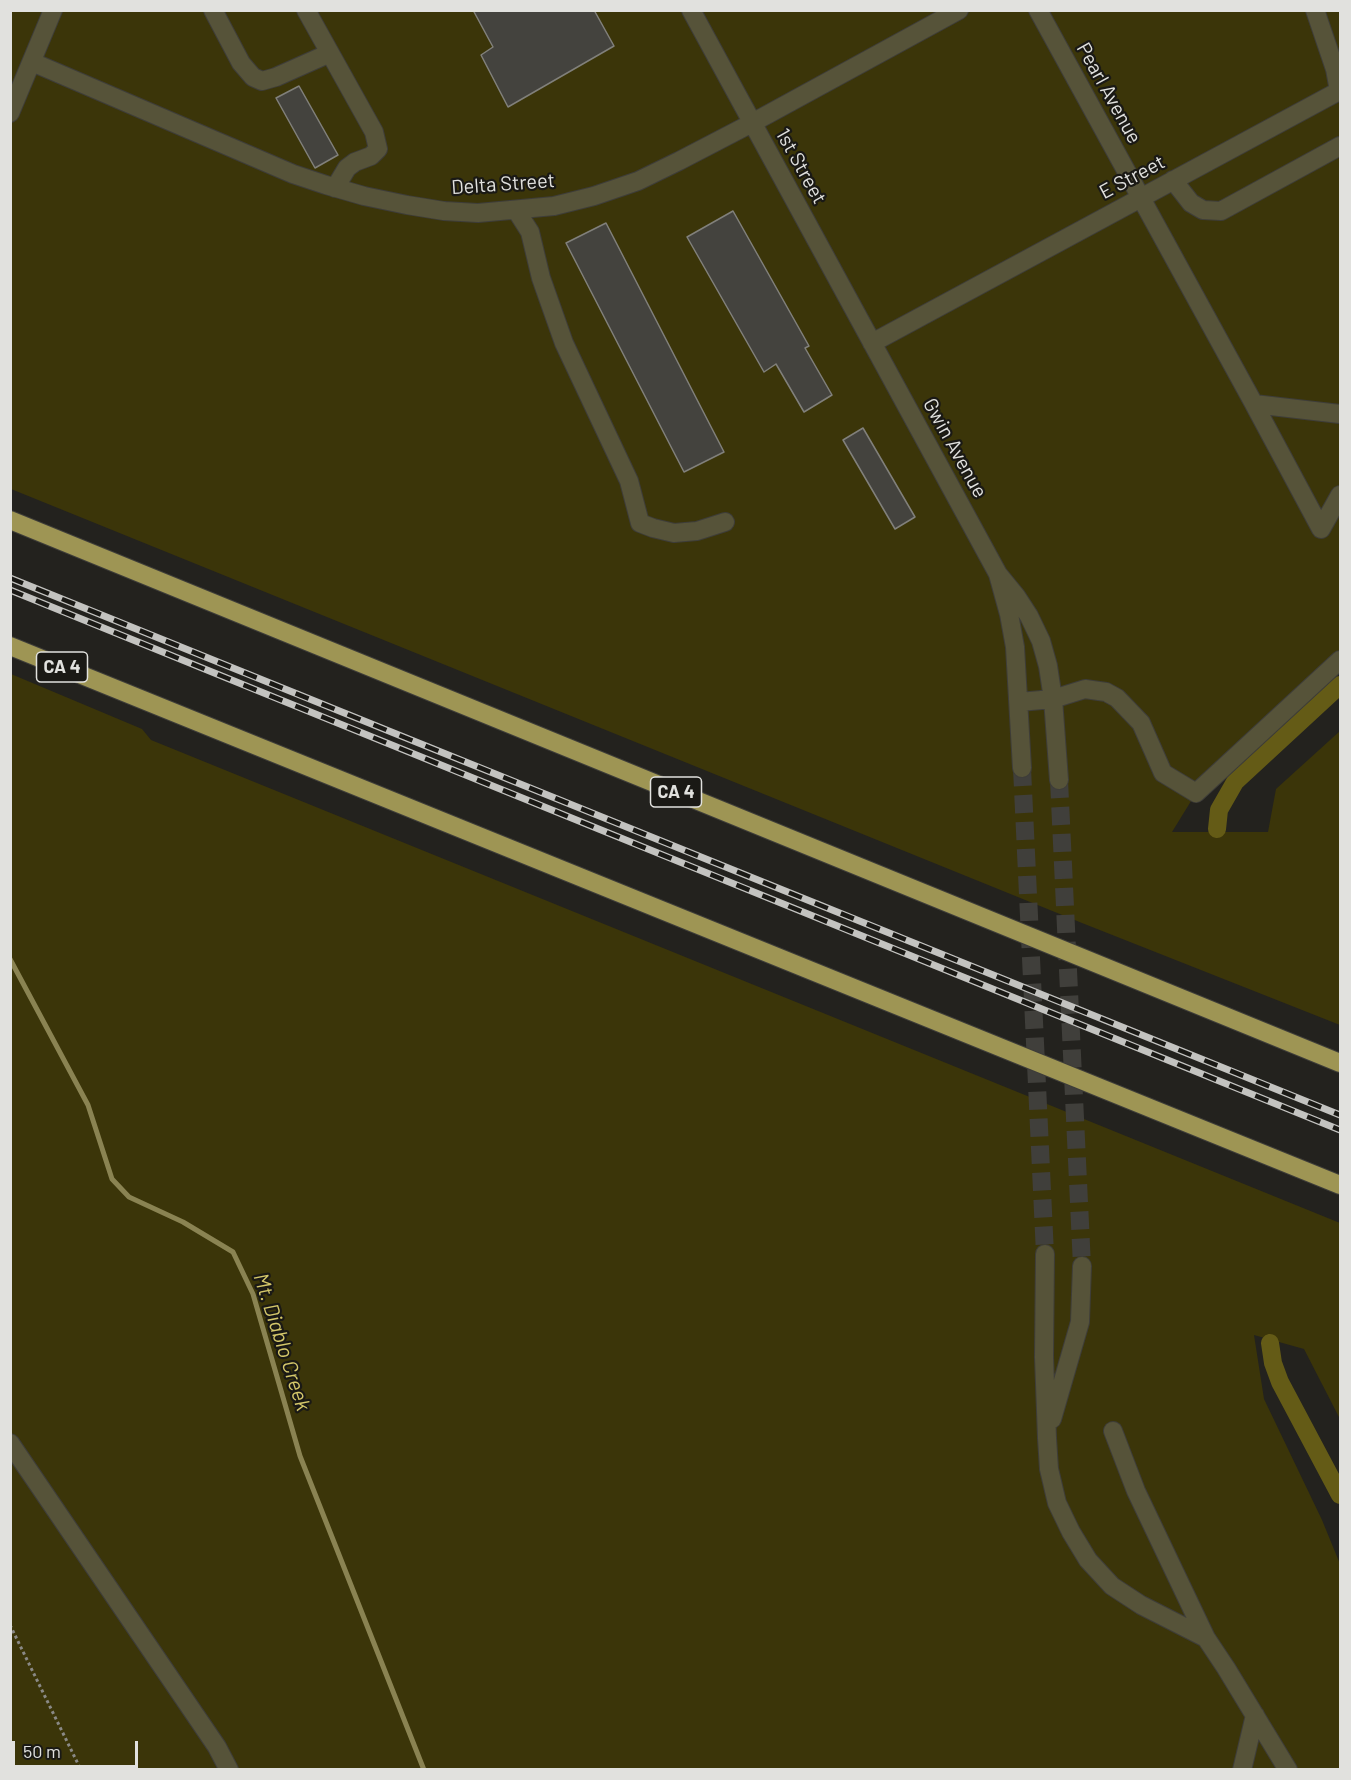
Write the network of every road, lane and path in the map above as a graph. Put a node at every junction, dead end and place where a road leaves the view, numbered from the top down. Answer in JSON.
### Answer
{"nodes":[{"id":1,"x":53,"y":10,"type":"edge"},
{"id":2,"x":213,"y":10,"type":"edge"},
{"id":3,"x":306,"y":10,"type":"edge"},
{"id":4,"x":691,"y":10,"type":"edge"},
{"id":5,"x":958,"y":10,"type":"edge"},
{"id":6,"x":1038,"y":10,"type":"edge"},
{"id":7,"x":1314,"y":10,"type":"edge"},
{"id":8,"x":330,"y":53,"type":"junction"},
{"id":9,"x":32,"y":62,"type":"junction"},
{"id":10,"x":1340,"y":93,"type":"edge"},
{"id":11,"x":10,"y":113,"type":"edge"},
{"id":12,"x":752,"y":123,"type":"junction"},
{"id":13,"x":1341,"y":146,"type":"edge"},
{"id":14,"x":1173,"y":180,"type":"junction"},
{"id":15,"x":335,"y":188,"type":"junction"},
{"id":16,"x":1140,"y":198,"type":"junction"},
{"id":17,"x":516,"y":210,"type":"junction"},
{"id":18,"x":872,"y":343,"type":"junction"},
{"id":19,"x":1254,"y":404,"type":"junction"},
{"id":20,"x":1341,"y":414,"type":"edge"},
{"id":21,"x":1341,"y":495,"type":"edge"},
{"id":22,"x":10,"y":520,"type":"edge"},
{"id":23,"x":725,"y":522,"type":"dead end"},
{"id":24,"x":998,"y":574,"type":"junction"},
{"id":25,"x":10,"y":646,"type":"edge"},
{"id":26,"x":1341,"y":660,"type":"edge"},
{"id":27,"x":1053,"y":699,"type":"junction"},
{"id":28,"x":1019,"y":702,"type":"junction"},
{"id":29,"x":1022,"y":768,"type":"tunnel mouth"},
{"id":30,"x":1059,"y":780,"type":"tunnel mouth"},
{"id":31,"x":1341,"y":1063,"type":"edge"},
{"id":32,"x":1341,"y":1185,"type":"edge"},
{"id":33,"x":1045,"y":1254,"type":"tunnel mouth"},
{"id":34,"x":1082,"y":1266,"type":"tunnel mouth"},
{"id":35,"x":1113,"y":1431,"type":"dead end"},
{"id":36,"x":1047,"y":1438,"type":"junction"},
{"id":37,"x":10,"y":1443,"type":"edge"},
{"id":38,"x":10,"y":1625,"type":"edge"},
{"id":39,"x":1206,"y":1638,"type":"junction"},
{"id":40,"x":1255,"y":1715,"type":"junction"},
{"id":41,"x":81,"y":1770,"type":"edge"},
{"id":42,"x":229,"y":1770,"type":"edge"},
{"id":43,"x":1242,"y":1770,"type":"edge"},
{"id":44,"x":1288,"y":1770,"type":"edge"}],
"edges":[{"from":1,"to":9,"type":"street"},
{"from":2,"to":8,"type":"street"},
{"from":3,"to":8,"type":"street"},
{"from":4,"to":12,"type":"street","name":"1st Street"},
{"from":5,"to":12,"type":"street","name":"Delta Street"},
{"from":6,"to":16,"type":"street","name":"Pearl Avenue"},
{"from":7,"to":10,"type":"street","name":"E Street"},
{"from":8,"to":15,"type":"street"},
{"from":9,"to":11,"type":"street"},
{"from":9,"to":15,"type":"street","name":"Delta Street"},
{"from":10,"to":14,"type":"street","name":"E Street"},
{"from":12,"to":17,"type":"street","name":"Delta Street"},
{"from":12,"to":18,"type":"street","name":"1st Street"},
{"from":13,"to":14,"type":"street"},
{"from":14,"to":16,"type":"street","name":"E Street"},
{"from":15,"to":17,"type":"street","name":"Delta Street"},
{"from":16,"to":18,"type":"street","name":"E Street"},
{"from":16,"to":19,"type":"street","name":"Pearl Avenue"},
{"from":17,"to":23,"type":"street"},
{"from":18,"to":24,"type":"street","name":"Gwin Avenue"},
{"from":19,"to":20,"type":"street"},
{"from":19,"to":21,"type":"street","name":"Pearl Avenue"},
{"from":22,"to":31,"type":"highway","number":"CA 4"},
{"from":24,"to":27,"type":"street"},
{"from":24,"to":28,"type":"street"},
{"from":25,"to":32,"type":"highway","number":"CA 4"},
{"from":26,"to":27,"type":"street"},
{"from":27,"to":28,"type":"street"},
{"from":27,"to":30,"type":"street"},
{"from":28,"to":29,"type":"street"},
{"from":33,"to":36,"type":"street"},
{"from":34,"to":36,"type":"street"},
{"from":35,"to":39,"type":"street"},
{"from":36,"to":39,"type":"street"},
{"from":37,"to":42,"type":"street"},
{"from":38,"to":41,"type":"path"},
{"from":39,"to":40,"type":"street"},
{"from":40,"to":43,"type":"street"},
{"from":40,"to":44,"type":"street"}]}
